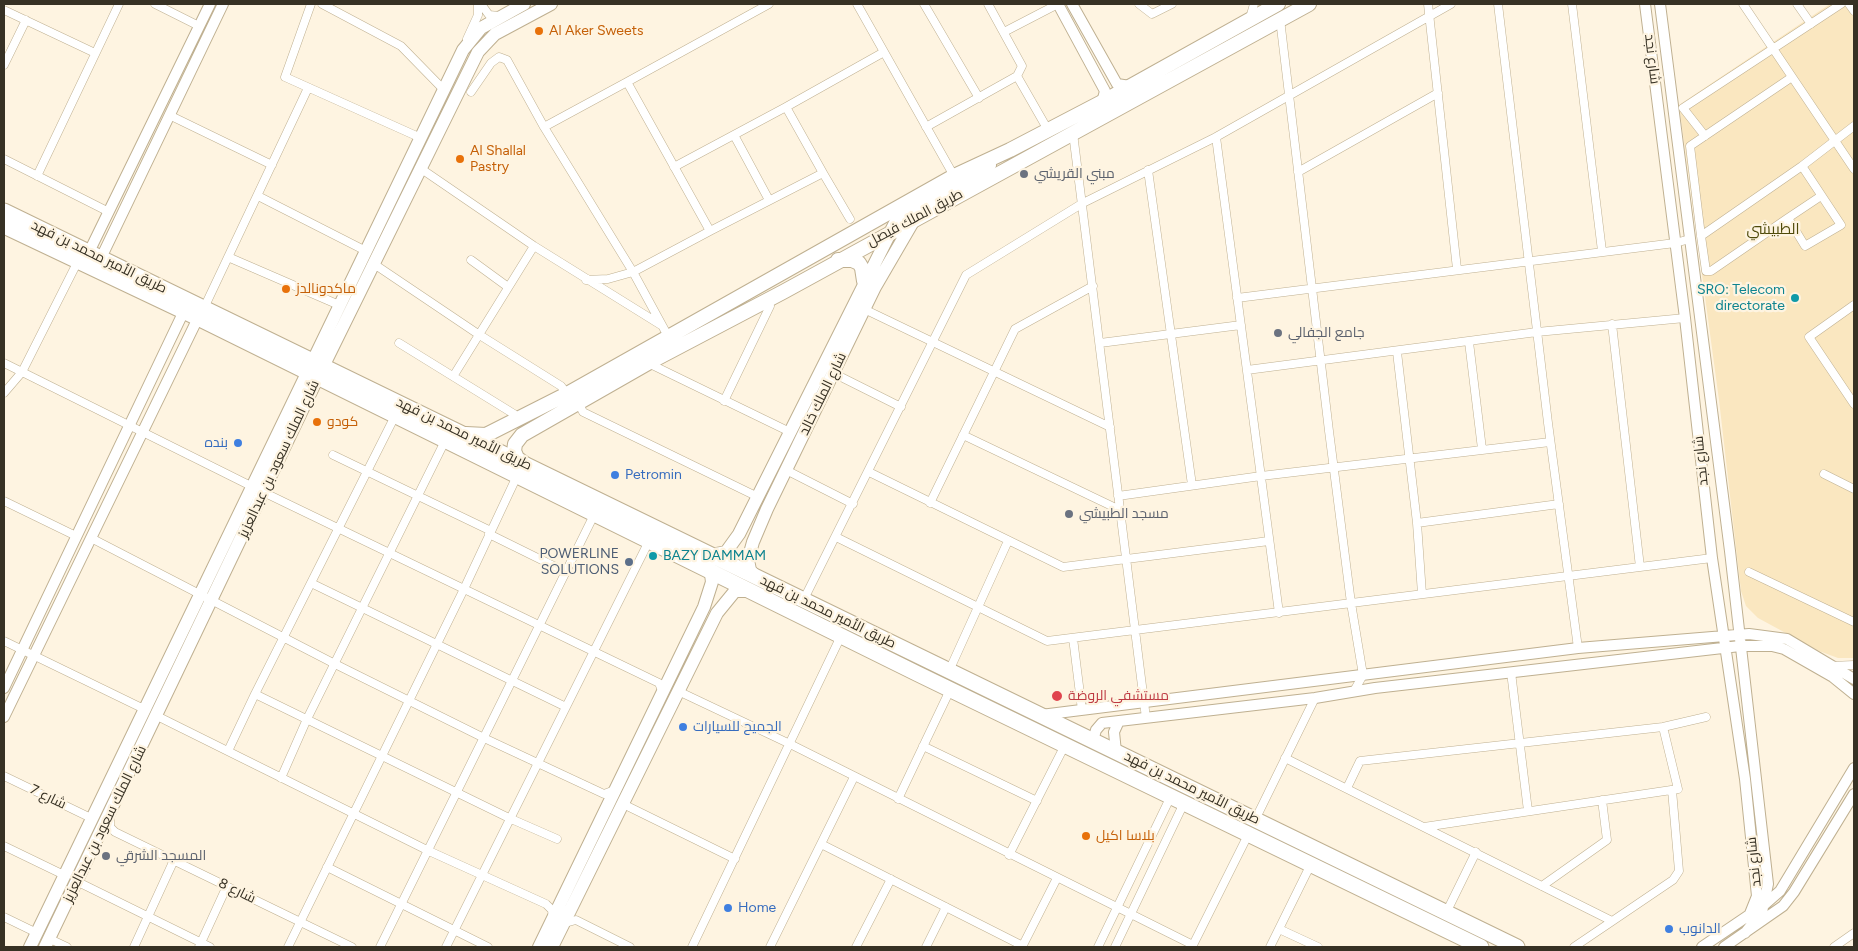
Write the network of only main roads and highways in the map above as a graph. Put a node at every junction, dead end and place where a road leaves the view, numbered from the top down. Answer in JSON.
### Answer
{"nodes":[{"id":1,"x":524,"y":4,"type":"edge"},
{"id":2,"x":551,"y":4,"type":"edge"},
{"id":3,"x":1278,"y":4,"type":"edge"},
{"id":4,"x":1309,"y":4,"type":"edge"},
{"id":5,"x":1010,"y":150,"type":"junction"},
{"id":6,"x":402,"y":178,"type":"junction"},
{"id":7,"x":4,"y":211,"type":"edge"},
{"id":8,"x":918,"y":216,"type":"junction"},
{"id":9,"x":4,"y":226,"type":"edge"},
{"id":10,"x":889,"y":232,"type":"junction"},
{"id":11,"x":868,"y":243,"type":"junction"},
{"id":12,"x":878,"y":254,"type":"junction"},
{"id":13,"x":90,"y":257,"type":"junction"},
{"id":14,"x":838,"y":260,"type":"junction"},
{"id":15,"x":374,"y":264,"type":"junction"},
{"id":16,"x":864,"y":281,"type":"junction"},
{"id":17,"x":866,"y":304,"type":"junction"},
{"id":18,"x":718,"y":310,"type":"junction"},
{"id":19,"x":201,"y":313,"type":"junction"},
{"id":20,"x":314,"y":370,"type":"junction"},
{"id":21,"x":572,"y":398,"type":"junction"},
{"id":22,"x":515,"y":417,"type":"junction"},
{"id":23,"x":466,"y":434,"type":"junction"},
{"id":24,"x":522,"y":435,"type":"junction"},
{"id":25,"x":521,"y":470,"type":"junction"},
{"id":26,"x":739,"y":534,"type":"junction"},
{"id":27,"x":753,"y":542,"type":"junction"},
{"id":28,"x":708,"y":562,"type":"junction"},
{"id":29,"x":753,"y":584,"type":"junction"},
{"id":30,"x":704,"y":607,"type":"junction"},
{"id":31,"x":717,"y":613,"type":"junction"},
{"id":32,"x":558,"y":921,"type":"junction"},
{"id":33,"x":47,"y":943,"type":"edge"},
{"id":34,"x":30,"y":947,"type":"edge"},
{"id":35,"x":538,"y":947,"type":"edge"},
{"id":36,"x":552,"y":947,"type":"edge"},
{"id":37,"x":1481,"y":947,"type":"edge"},
{"id":38,"x":1517,"y":947,"type":"edge"}],
"edges":[{"from":1,"to":6,"type":"main road","name":"شارع الملك سعود بن عبدالعزيز"},
{"from":2,"to":15,"type":"main road","name":"شارع الملك سعود بن عبدالعزيز"},
{"from":3,"to":5,"type":"highway","name":"طريق الملك فيصل"},
{"from":4,"to":8,"type":"highway","name":"طريق الملك فيصل"},
{"from":5,"to":10,"type":"main road","name":"شارع الملك خالد"},
{"from":5,"to":18,"type":"highway","name":"طريق الملك فيصل"},
{"from":6,"to":15,"type":"main road"},
{"from":6,"to":20,"type":"main road","name":"شارع الملك سعود بن عبدالعزيز"},
{"from":7,"to":13,"type":"highway","name":"طريق الأمير محمد بن فهد"},
{"from":8,"to":10,"type":"highway","name":"طريق الملك فيصل"},
{"from":8,"to":17,"type":"main road","name":"شارع الملك خالد"},
{"from":9,"to":13,"type":"highway","name":"طريق الأمير محمد بن فهد"},
{"from":10,"to":11,"type":"highway","name":"طريق الملك فيصل"},
{"from":10,"to":12,"type":"main road","name":"شارع الملك خالد"},
{"from":11,"to":12,"type":"highway"},
{"from":11,"to":14,"type":"highway","name":"طريق الملك فيصل"},
{"from":11,"to":18,"type":"highway"},
{"from":12,"to":16,"type":"main road","name":"شارع الملك خالد"},
{"from":12,"to":17,"type":"main road"},
{"from":13,"to":19,"type":"highway","name":"طريق الأمير محمد بن فهد"},
{"from":13,"to":19,"type":"highway","name":"طريق الأمير محمد بن فهد"},
{"from":14,"to":16,"type":"highway"},
{"from":14,"to":21,"type":"highway","name":"طريق الملك فيصل"},
{"from":15,"to":20,"type":"main road","name":"شارع الملك سعود بن عبدالعزيز"},
{"from":16,"to":26,"type":"main road","name":"شارع الملك خالد"},
{"from":17,"to":27,"type":"main road","name":"شارع الملك خالد"},
{"from":18,"to":21,"type":"highway","name":"طريق الملك فيصل"},
{"from":19,"to":20,"type":"highway","name":"طريق الأمير محمد بن فهد"},
{"from":20,"to":23,"type":"highway","name":"طريق الأمير محمد بن فهد"},
{"from":20,"to":25,"type":"highway","name":"طريق الأمير محمد بن فهد"},
{"from":20,"to":33,"type":"main road","name":"شارع الملك سعود بن عبدالعزيز"},
{"from":20,"to":34,"type":"main road","name":"شارع الملك سعود بن عبدالعزيز"},
{"from":21,"to":22,"type":"highway","name":"طريق الملك فيصل"},
{"from":21,"to":24,"type":"highway","name":"طريق الملك فيصل"},
{"from":22,"to":23,"type":"highway","name":"طريق الملك فيصل"},
{"from":22,"to":24,"type":"highway"},
{"from":23,"to":25,"type":"highway","name":"طريق الأمير محمد بن فهد"},
{"from":24,"to":25,"type":"highway"},
{"from":25,"to":28,"type":"highway","name":"طريق الأمير محمد بن فهد"},
{"from":25,"to":28,"type":"highway","name":"طريق الأمير محمد بن فهد"},
{"from":26,"to":27,"type":"main road"},
{"from":26,"to":28,"type":"main road","name":"شارع الملك خالد"},
{"from":27,"to":29,"type":"main road","name":"شارع الملك خالد"},
{"from":28,"to":29,"type":"highway","name":"طريق الأمير محمد بن فهد"},
{"from":28,"to":30,"type":"main road"},
{"from":29,"to":31,"type":"main road"},
{"from":29,"to":37,"type":"highway","name":"طريق الأمير محمد بن فهد"},
{"from":29,"to":38,"type":"highway","name":"طريق الأمير محمد بن فهد"},
{"from":30,"to":31,"type":"main road"},
{"from":30,"to":32,"type":"main road"},
{"from":31,"to":32,"type":"main road"},
{"from":32,"to":35,"type":"main road"},
{"from":32,"to":36,"type":"main road"}]}
